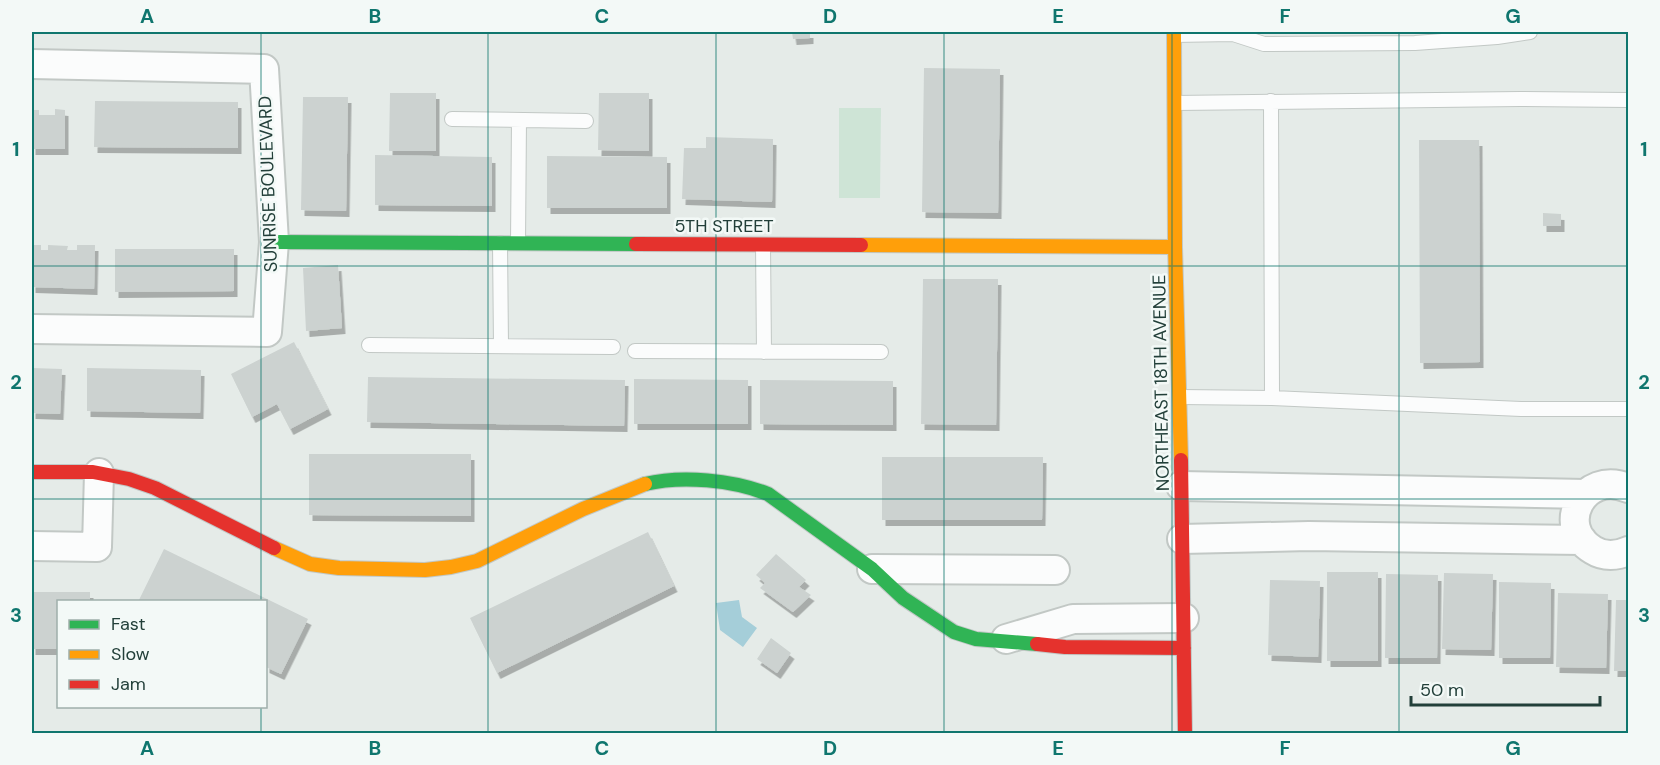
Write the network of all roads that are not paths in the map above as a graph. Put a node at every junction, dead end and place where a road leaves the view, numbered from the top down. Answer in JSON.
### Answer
{"nodes":[{"id":1,"x":1530,"y":32,"type":"edge"},
{"id":2,"x":1174,"y":33,"type":"edge"},
{"id":3,"x":1292,"y":37,"type":"edge"},
{"id":4,"x":32,"y":64,"type":"edge"},
{"id":5,"x":1629,"y":100,"type":"edge"},
{"id":6,"x":1271,"y":101,"type":"junction"},
{"id":7,"x":1174,"y":103,"type":"junction"},
{"id":8,"x":452,"y":119,"type":"dead end"},
{"id":9,"x":519,"y":120,"type":"junction"},
{"id":10,"x":586,"y":121,"type":"dead end"},
{"id":11,"x":274,"y":242,"type":"junction"},
{"id":12,"x":500,"y":243,"type":"junction"},
{"id":13,"x":518,"y":243,"type":"junction"},
{"id":14,"x":763,"y":245,"type":"junction"},
{"id":15,"x":1175,"y":247,"type":"junction"},
{"id":16,"x":32,"y":329,"type":"edge"},
{"id":17,"x":369,"y":345,"type":"dead end"},
{"id":18,"x":501,"y":346,"type":"junction"},
{"id":19,"x":613,"y":347,"type":"dead end"},
{"id":20,"x":635,"y":351,"type":"dead end"},
{"id":21,"x":764,"y":351,"type":"junction"},
{"id":22,"x":881,"y":352,"type":"dead end"},
{"id":23,"x":1180,"y":397,"type":"junction"},
{"id":24,"x":1272,"y":398,"type":"junction"},
{"id":25,"x":1629,"y":409,"type":"edge"},
{"id":26,"x":32,"y":472,"type":"edge"},
{"id":27,"x":99,"y":473,"type":"junction"},
{"id":28,"x":1181,"y":486,"type":"junction"},
{"id":29,"x":1629,"y":488,"type":"edge"},
{"id":30,"x":1585,"y":494,"type":"junction"},
{"id":31,"x":1182,"y":539,"type":"junction"},
{"id":32,"x":1582,"y":540,"type":"junction"},
{"id":33,"x":32,"y":546,"type":"edge"},
{"id":34,"x":1629,"y":551,"type":"edge"},
{"id":35,"x":872,"y":569,"type":"junction"},
{"id":36,"x":1055,"y":570,"type":"dead end"},
{"id":37,"x":1184,"y":618,"type":"junction"},
{"id":38,"x":1003,"y":640,"type":"junction"},
{"id":39,"x":1184,"y":648,"type":"junction"},
{"id":40,"x":1185,"y":731,"type":"edge"}],
"edges":[{"from":1,"to":3,"type":"lane"},
{"from":2,"to":3,"type":"lane"},
{"from":2,"to":7,"type":"street","name":"NORTHEAST 18TH AVENUE"},
{"from":4,"to":11,"type":"street","name":"SUNRISE BOULEVARD"},
{"from":5,"to":6,"type":"lane"},
{"from":6,"to":7,"type":"lane"},
{"from":6,"to":24,"type":"lane"},
{"from":7,"to":15,"type":"street","name":"NORTHEAST 18TH AVENUE"},
{"from":8,"to":9,"type":"lane"},
{"from":9,"to":10,"type":"lane"},
{"from":9,"to":13,"type":"lane"},
{"from":11,"to":12,"type":"street","name":"5TH STREET"},
{"from":11,"to":16,"type":"street","name":"SUNRISE BOULEVARD"},
{"from":12,"to":13,"type":"street","name":"5TH STREET"},
{"from":12,"to":18,"type":"lane"},
{"from":13,"to":14,"type":"street","name":"5TH STREET"},
{"from":14,"to":15,"type":"street","name":"5TH STREET"},
{"from":14,"to":21,"type":"lane"},
{"from":15,"to":23,"type":"street","name":"NORTHEAST 18TH AVENUE"},
{"from":17,"to":18,"type":"lane"},
{"from":18,"to":19,"type":"lane"},
{"from":20,"to":21,"type":"lane"},
{"from":21,"to":22,"type":"lane"},
{"from":23,"to":24,"type":"lane"},
{"from":23,"to":28,"type":"street","name":"NORTHEAST 18TH AVENUE"},
{"from":24,"to":25,"type":"lane"},
{"from":26,"to":27,"type":"street"},
{"from":27,"to":33,"type":"street"},
{"from":27,"to":35,"type":"street"},
{"from":28,"to":30,"type":"street"},
{"from":28,"to":31,"type":"street","name":"NORTHEAST 18TH AVENUE"},
{"from":29,"to":30,"type":"street"},
{"from":30,"to":32,"type":"street"},
{"from":31,"to":32,"type":"street"},
{"from":31,"to":37,"type":"street","name":"NORTHEAST 18TH AVENUE"},
{"from":32,"to":34,"type":"street"},
{"from":35,"to":36,"type":"street"},
{"from":35,"to":38,"type":"street"},
{"from":37,"to":38,"type":"street"},
{"from":37,"to":39,"type":"street","name":"NORTHEAST 18TH AVENUE"},
{"from":38,"to":39,"type":"street"},
{"from":39,"to":40,"type":"street","name":"NORTHEAST 18TH AVENUE"}]}
